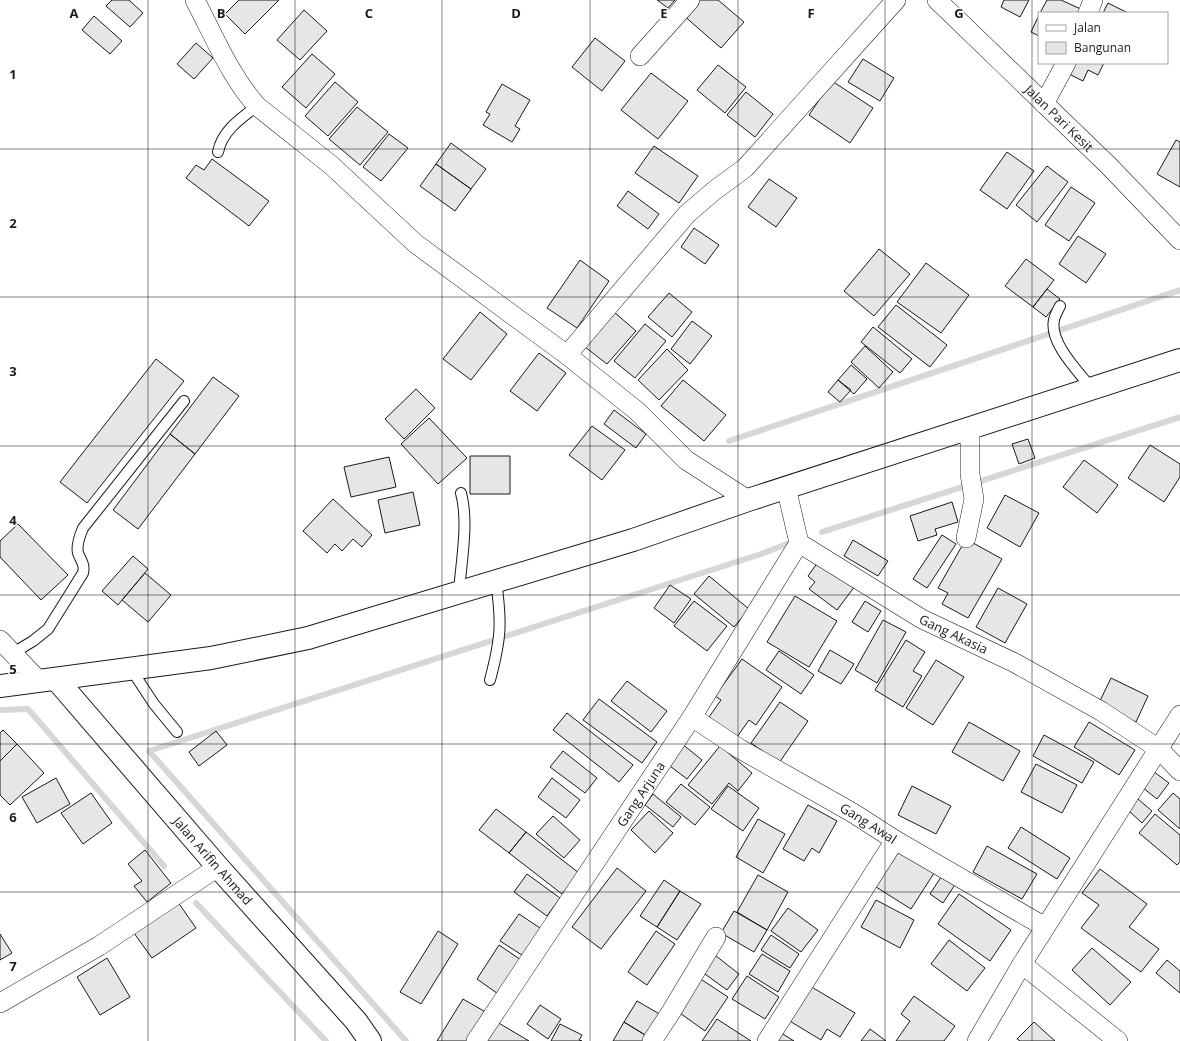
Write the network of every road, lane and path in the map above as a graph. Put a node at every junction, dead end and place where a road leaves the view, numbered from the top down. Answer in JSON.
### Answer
{"nodes":[{"id":1,"x":195,"y":0,"type":"edge"},
{"id":2,"x":690,"y":0,"type":"edge"},
{"id":3,"x":896,"y":0,"type":"edge"},
{"id":4,"x":937,"y":0,"type":"edge"},
{"id":5,"x":1094,"y":0,"type":"edge"},
{"id":6,"x":1088,"y":12,"type":"edge"},
{"id":7,"x":640,"y":56,"type":"dead end"},
{"id":8,"x":1065,"y":64,"type":"edge"},
{"id":9,"x":1044,"y":104,"type":"junction"},
{"id":10,"x":257,"y":106,"type":"junction"},
{"id":11,"x":218,"y":152,"type":"dead end"},
{"id":12,"x":1180,"y":240,"type":"edge"},
{"id":13,"x":1060,"y":306,"type":"dead end"},
{"id":14,"x":567,"y":356,"type":"junction"},
{"id":15,"x":1180,"y":360,"type":"edge"},
{"id":16,"x":1092,"y":389,"type":"junction"},
{"id":17,"x":184,"y":401,"type":"dead end"},
{"id":18,"x":970,"y":429,"type":"junction"},
{"id":19,"x":786,"y":487,"type":"junction"},
{"id":20,"x":461,"y":493,"type":"dead end"},
{"id":21,"x":748,"y":500,"type":"junction"},
{"id":22,"x":966,"y":538,"type":"dead end"},
{"id":23,"x":799,"y":543,"type":"junction"},
{"id":24,"x":496,"y":581,"type":"junction"},
{"id":25,"x":459,"y":592,"type":"junction"},
{"id":26,"x":6,"y":646,"type":"edge"},
{"id":27,"x":131,"y":669,"type":"junction"},
{"id":28,"x":48,"y":680,"type":"junction"},
{"id":29,"x":490,"y":680,"type":"dead end"},
{"id":30,"x":0,"y":686,"type":"edge"},
{"id":31,"x":1180,"y":715,"type":"edge"},
{"id":32,"x":692,"y":717,"type":"junction"},
{"id":33,"x":177,"y":732,"type":"dead end"},
{"id":34,"x":1159,"y":749,"type":"junction"},
{"id":35,"x":1180,"y":771,"type":"edge"},
{"id":36,"x":895,"y":840,"type":"junction"},
{"id":37,"x":218,"y":867,"type":"junction"},
{"id":38,"x":1045,"y":928,"type":"junction"},
{"id":39,"x":716,"y":936,"type":"dead end"},
{"id":40,"x":1022,"y":964,"type":"junction"},
{"id":41,"x":0,"y":1002,"type":"edge"},
{"id":42,"x":370,"y":1041,"type":"edge"},
{"id":43,"x":476,"y":1041,"type":"edge"},
{"id":44,"x":652,"y":1041,"type":"edge"},
{"id":45,"x":767,"y":1041,"type":"edge"},
{"id":46,"x":977,"y":1041,"type":"edge"},
{"id":47,"x":1118,"y":1041,"type":"edge"}],
"edges":[{"from":1,"to":10,"type":"street"},
{"from":2,"to":7,"type":"street"},
{"from":3,"to":14,"type":"street"},
{"from":4,"to":9,"type":"street","name":"Jalan Pari Kesit"},
{"from":5,"to":6,"type":"street"},
{"from":8,"to":9,"type":"street"},
{"from":9,"to":12,"type":"street","name":"Jalan Pari Kesit"},
{"from":10,"to":11,"type":"lane"},
{"from":10,"to":14,"type":"street"},
{"from":13,"to":16,"type":"lane"},
{"from":14,"to":21,"type":"street"},
{"from":15,"to":16,"type":"main road"},
{"from":16,"to":18,"type":"main road"},
{"from":17,"to":26,"type":"lane"},
{"from":18,"to":19,"type":"main road"},
{"from":18,"to":22,"type":"street"},
{"from":19,"to":21,"type":"main road"},
{"from":19,"to":23,"type":"street"},
{"from":20,"to":25,"type":"lane"},
{"from":21,"to":24,"type":"main road"},
{"from":23,"to":32,"type":"street","name":"Gang Arjuna"},
{"from":23,"to":34,"type":"street","name":"Gang Akasia"},
{"from":24,"to":25,"type":"main road"},
{"from":24,"to":29,"type":"lane"},
{"from":25,"to":27,"type":"main road"},
{"from":26,"to":28,"type":"street"},
{"from":27,"to":28,"type":"main road"},
{"from":27,"to":33,"type":"lane"},
{"from":28,"to":30,"type":"main road"},
{"from":28,"to":37,"type":"main road","name":"Jalan Arifin Ahmad"},
{"from":31,"to":34,"type":"street"},
{"from":32,"to":36,"type":"street","name":"Gang Awal"},
{"from":32,"to":43,"type":"street","name":"Gang Arjuna"},
{"from":34,"to":35,"type":"street","name":"Gang Akasia"},
{"from":34,"to":38,"type":"street"},
{"from":36,"to":38,"type":"street","name":"Gang Awal"},
{"from":36,"to":45,"type":"street"},
{"from":37,"to":41,"type":"street"},
{"from":37,"to":42,"type":"main road","name":"Jalan Arifin Ahmad"},
{"from":38,"to":40,"type":"street"},
{"from":39,"to":44,"type":"street"},
{"from":40,"to":46,"type":"street"},
{"from":40,"to":47,"type":"street"}]}
